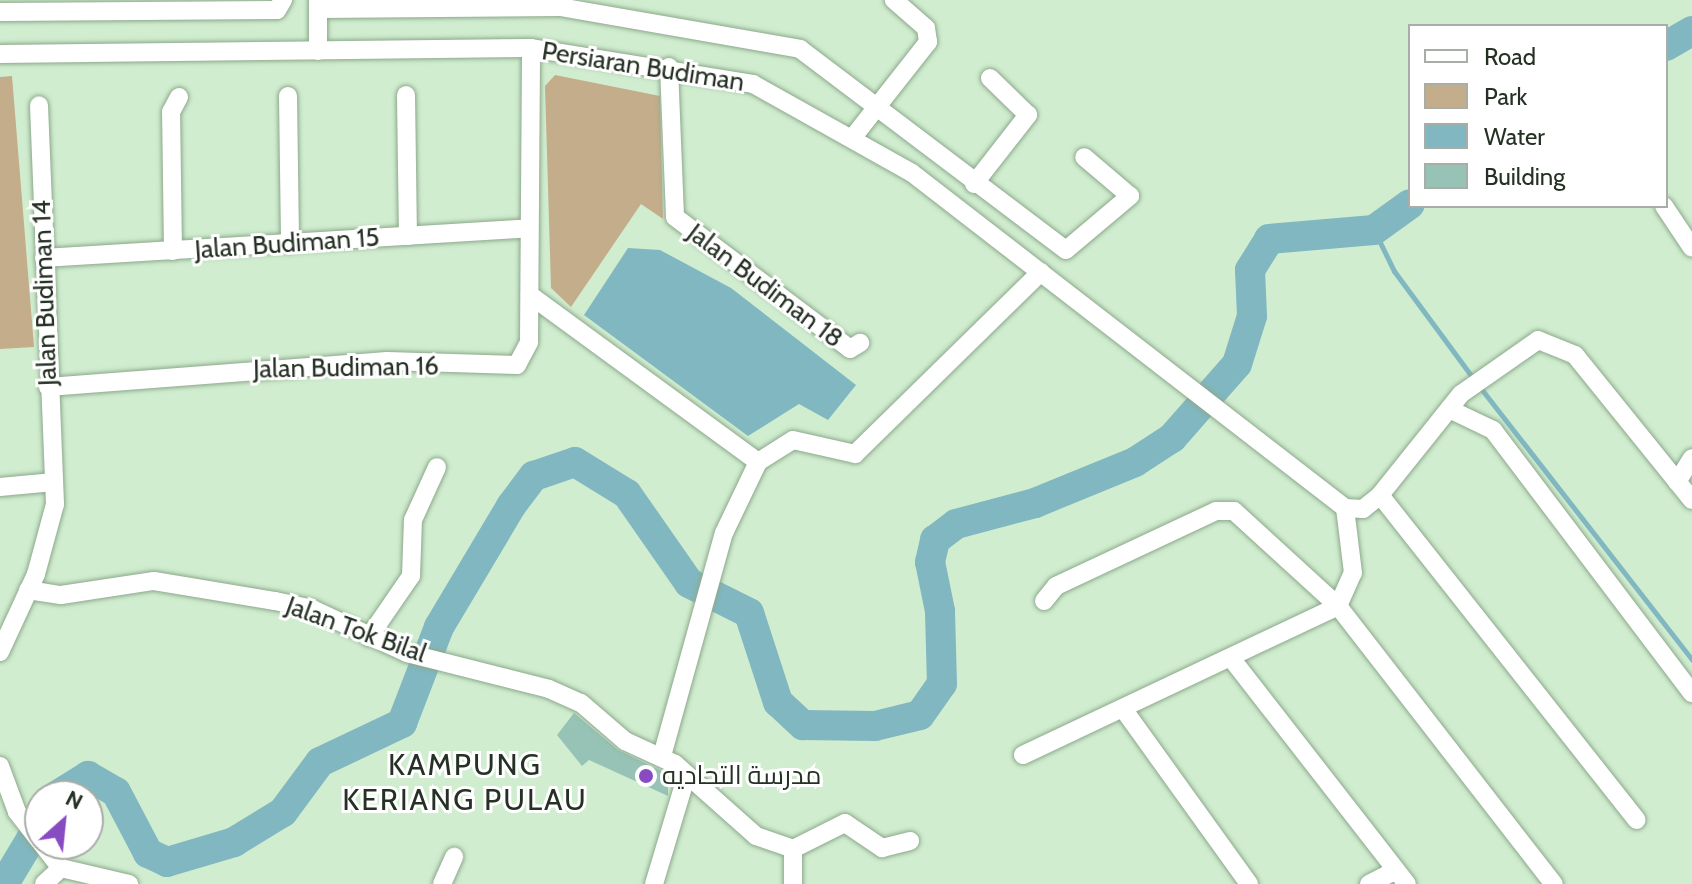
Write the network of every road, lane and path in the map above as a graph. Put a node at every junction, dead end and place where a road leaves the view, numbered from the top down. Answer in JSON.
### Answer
{"nodes":[{"id":1,"x":283,"y":0,"type":"edge"},
{"id":2,"x":894,"y":0,"type":"edge"},
{"id":3,"x":318,"y":4,"type":"edge"},
{"id":4,"x":56,"y":5,"type":"edge"},
{"id":5,"x":170,"y":5,"type":"edge"},
{"id":6,"x":0,"y":12,"type":"edge"},
{"id":7,"x":531,"y":48,"type":"junction"},
{"id":8,"x":318,"y":51,"type":"junction"},
{"id":9,"x":0,"y":54,"type":"edge"},
{"id":10,"x":669,"y":67,"type":"junction"},
{"id":11,"x":990,"y":78,"type":"dead end"},
{"id":12,"x":406,"y":95,"type":"dead end"},
{"id":13,"x":288,"y":96,"type":"dead end"},
{"id":14,"x":179,"y":97,"type":"dead end"},
{"id":15,"x":39,"y":105,"type":"dead end"},
{"id":16,"x":879,"y":108,"type":"junction"},
{"id":17,"x":854,"y":136,"type":"junction"},
{"id":18,"x":1084,"y":157,"type":"dead end"},
{"id":19,"x":974,"y":184,"type":"junction"},
{"id":20,"x":1665,"y":208,"type":"edge"},
{"id":21,"x":529,"y":228,"type":"junction"},
{"id":22,"x":408,"y":236,"type":"junction"},
{"id":23,"x":290,"y":244,"type":"junction"},
{"id":24,"x":1692,"y":248,"type":"edge"},
{"id":25,"x":173,"y":251,"type":"junction"},
{"id":26,"x":44,"y":258,"type":"junction"},
{"id":27,"x":1041,"y":272,"type":"junction"},
{"id":28,"x":530,"y":295,"type":"junction"},
{"id":29,"x":860,"y":343,"type":"dead end"},
{"id":30,"x":48,"y":387,"type":"junction"},
{"id":31,"x":1449,"y":409,"type":"junction"},
{"id":32,"x":1692,"y":458,"type":"edge"},
{"id":33,"x":758,"y":462,"type":"junction"},
{"id":34,"x":437,"y":467,"type":"dead end"},
{"id":35,"x":54,"y":482,"type":"junction"},
{"id":36,"x":1677,"y":482,"type":"junction"},
{"id":37,"x":0,"y":487,"type":"edge"},
{"id":38,"x":1380,"y":495,"type":"junction"},
{"id":39,"x":1692,"y":500,"type":"edge"},
{"id":40,"x":1345,"y":508,"type":"junction"},
{"id":41,"x":28,"y":590,"type":"junction"},
{"id":42,"x":1044,"y":601,"type":"dead end"},
{"id":43,"x":1338,"y":606,"type":"junction"},
{"id":44,"x":369,"y":637,"type":"junction"},
{"id":45,"x":0,"y":652,"type":"edge"},
{"id":46,"x":1231,"y":658,"type":"junction"},
{"id":47,"x":1692,"y":693,"type":"edge"},
{"id":48,"x":1124,"y":710,"type":"junction"},
{"id":49,"x":1023,"y":755,"type":"dead end"},
{"id":50,"x":662,"y":756,"type":"junction"},
{"id":51,"x":0,"y":766,"type":"edge"},
{"id":52,"x":686,"y":777,"type":"junction"},
{"id":53,"x":1637,"y":820,"type":"dead end"},
{"id":54,"x":24,"y":824,"type":"edge"},
{"id":55,"x":910,"y":841,"type":"dead end"},
{"id":56,"x":793,"y":849,"type":"junction"},
{"id":57,"x":454,"y":857,"type":"dead end"},
{"id":58,"x":54,"y":860,"type":"edge"},
{"id":59,"x":58,"y":864,"type":"junction"},
{"id":60,"x":1401,"y":877,"type":"edge"},
{"id":61,"x":44,"y":884,"type":"edge"},
{"id":62,"x":129,"y":884,"type":"edge"},
{"id":63,"x":442,"y":884,"type":"edge"},
{"id":64,"x":654,"y":884,"type":"edge"},
{"id":65,"x":793,"y":884,"type":"edge"},
{"id":66,"x":1249,"y":884,"type":"edge"},
{"id":67,"x":1369,"y":884,"type":"edge"},
{"id":68,"x":1554,"y":884,"type":"edge"}],
"edges":[{"from":1,"to":5,"type":"street"},
{"from":2,"to":16,"type":"street"},
{"from":3,"to":8,"type":"street"},
{"from":3,"to":16,"type":"street"},
{"from":4,"to":5,"type":"street"},
{"from":4,"to":6,"type":"street"},
{"from":7,"to":8,"type":"street","name":"Persiaran Budiman"},
{"from":7,"to":10,"type":"street","name":"Persiaran Budiman"},
{"from":7,"to":21,"type":"street","name":"Jalan Budiman 16"},
{"from":8,"to":9,"type":"street","name":"Persiaran Budiman"},
{"from":10,"to":17,"type":"street","name":"Persiaran Budiman"},
{"from":10,"to":29,"type":"street","name":"Jalan Budiman 18"},
{"from":11,"to":19,"type":"street"},
{"from":12,"to":22,"type":"street"},
{"from":13,"to":23,"type":"street"},
{"from":14,"to":25,"type":"street"},
{"from":15,"to":26,"type":"street","name":"Jalan Budiman 14"},
{"from":16,"to":17,"type":"street"},
{"from":16,"to":19,"type":"street"},
{"from":17,"to":27,"type":"street","name":"Persiaran Budiman"},
{"from":18,"to":19,"type":"street"},
{"from":20,"to":24,"type":"street"},
{"from":21,"to":22,"type":"street","name":"Jalan Budiman 15"},
{"from":21,"to":28,"type":"street","name":"Jalan Budiman 16"},
{"from":22,"to":23,"type":"street","name":"Jalan Budiman 15"},
{"from":23,"to":25,"type":"street","name":"Jalan Budiman 15"},
{"from":25,"to":26,"type":"street","name":"Jalan Budiman 15"},
{"from":26,"to":30,"type":"street","name":"Jalan Budiman 14"},
{"from":27,"to":33,"type":"street"},
{"from":27,"to":40,"type":"street","name":"Persiaran Budiman"},
{"from":28,"to":30,"type":"street","name":"Jalan Budiman 16"},
{"from":28,"to":33,"type":"street"},
{"from":30,"to":35,"type":"street","name":"Jalan Budiman 14"},
{"from":31,"to":36,"type":"street"},
{"from":31,"to":38,"type":"street"},
{"from":31,"to":47,"type":"street"},
{"from":32,"to":36,"type":"street"},
{"from":33,"to":50,"type":"street"},
{"from":34,"to":44,"type":"street"},
{"from":35,"to":37,"type":"street"},
{"from":35,"to":41,"type":"street","name":"Jalan Budiman 14"},
{"from":36,"to":39,"type":"street"},
{"from":38,"to":40,"type":"street"},
{"from":38,"to":53,"type":"street"},
{"from":40,"to":43,"type":"street"},
{"from":41,"to":44,"type":"street","name":"Jalan Tok Bilal"},
{"from":41,"to":45,"type":"street","name":"Jalan Budiman 14"},
{"from":42,"to":43,"type":"street"},
{"from":43,"to":46,"type":"street"},
{"from":43,"to":68,"type":"street"},
{"from":44,"to":50,"type":"street","name":"Jalan Tok Bilal"},
{"from":46,"to":48,"type":"street"},
{"from":46,"to":60,"type":"street"},
{"from":48,"to":49,"type":"street"},
{"from":48,"to":66,"type":"street"},
{"from":50,"to":52,"type":"street","name":"Jalan Tok Bilal"},
{"from":51,"to":54,"type":"street"},
{"from":52,"to":56,"type":"street","name":"Jalan Tok Bilal"},
{"from":52,"to":64,"type":"street"},
{"from":55,"to":56,"type":"street"},
{"from":56,"to":65,"type":"street"},
{"from":57,"to":63,"type":"street"},
{"from":58,"to":59,"type":"street"},
{"from":59,"to":61,"type":"street"},
{"from":59,"to":62,"type":"street"},
{"from":60,"to":67,"type":"street"}]}
